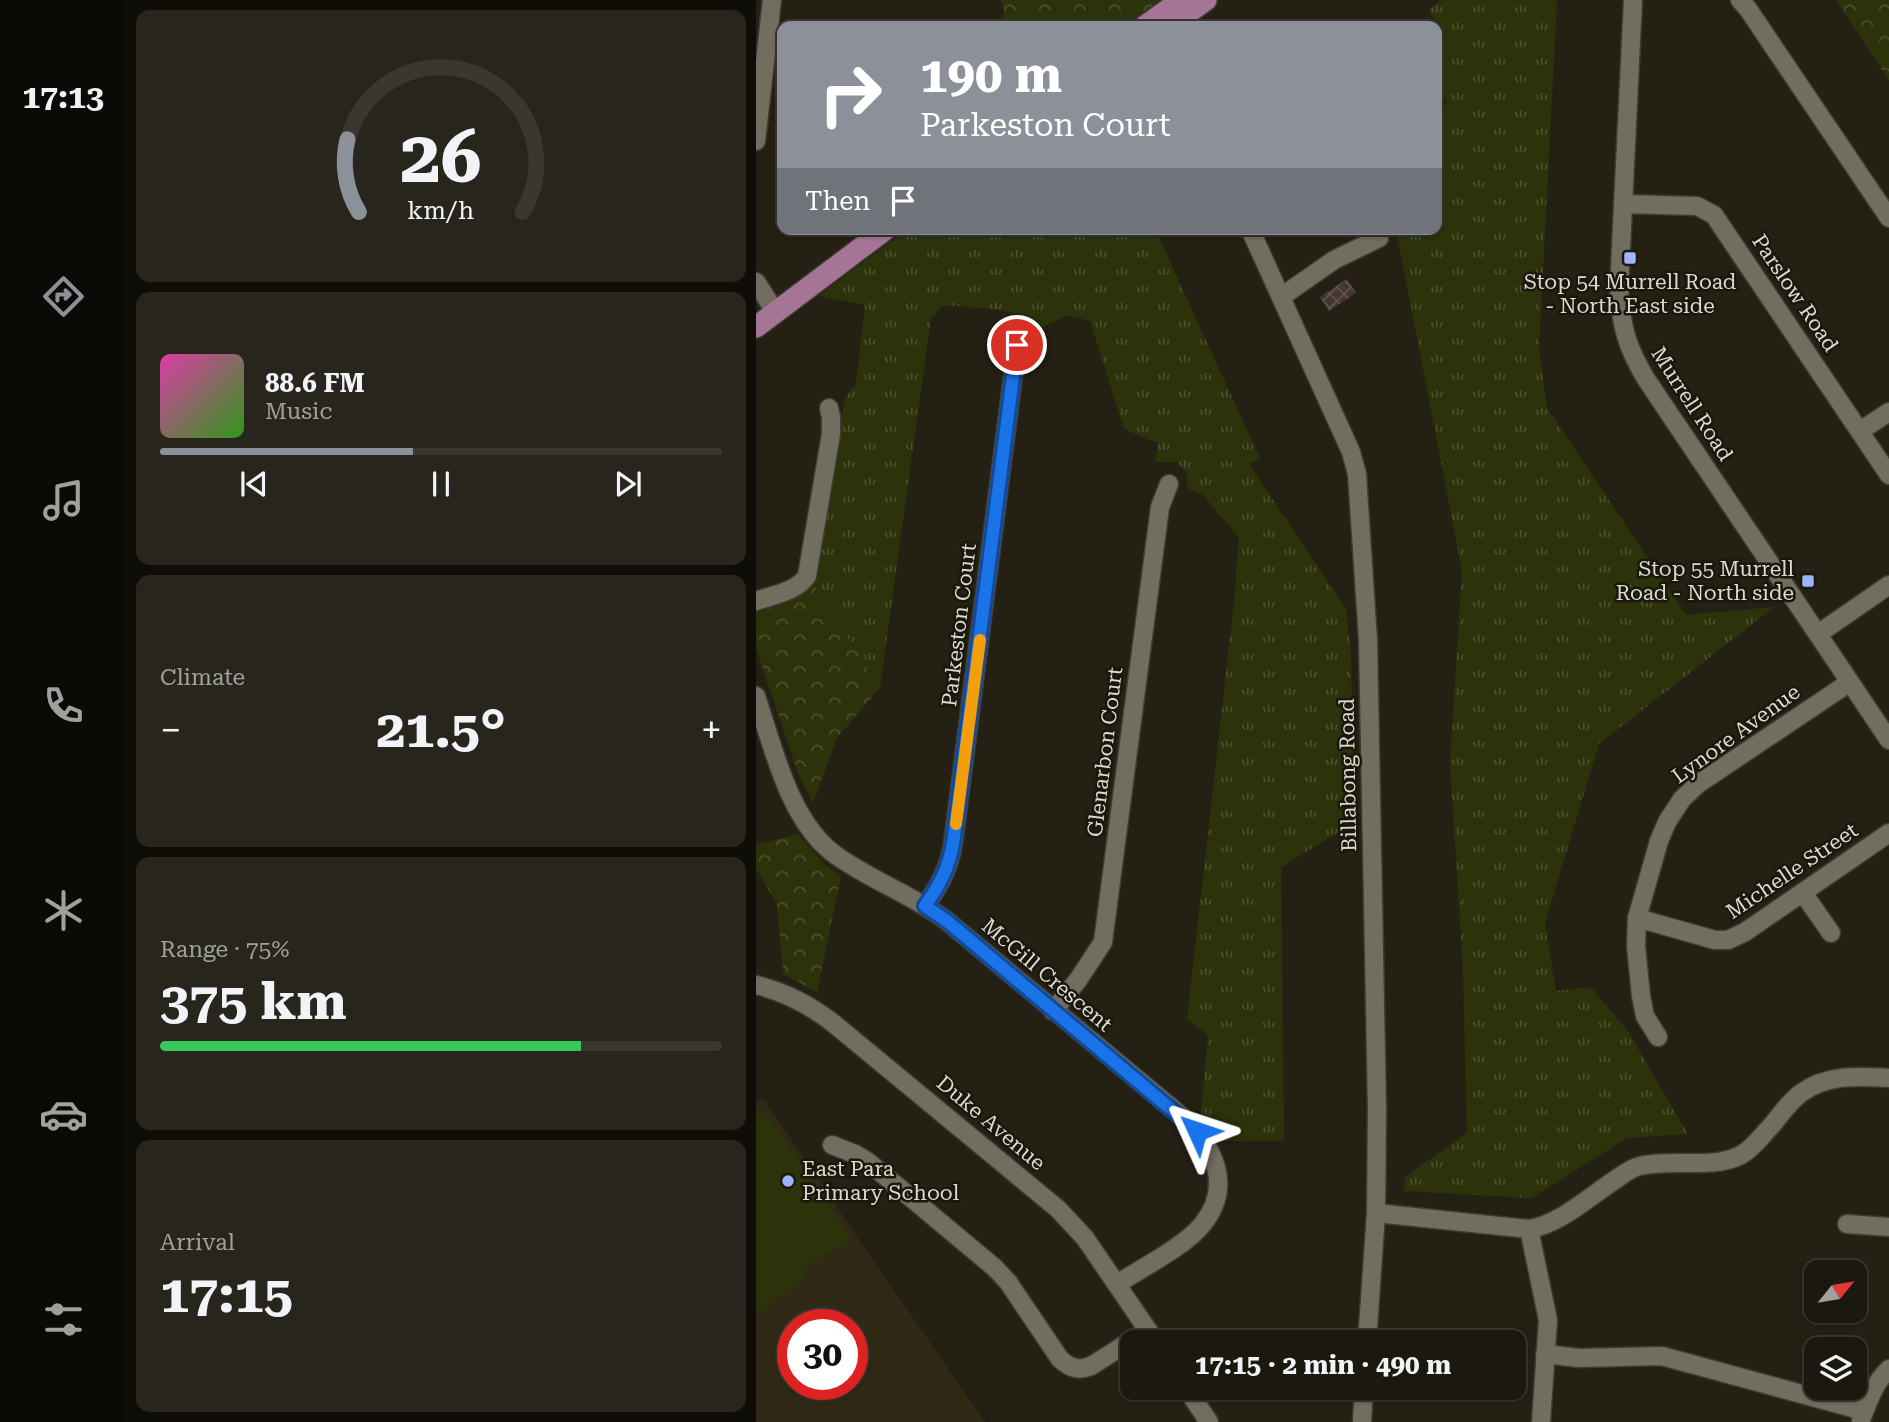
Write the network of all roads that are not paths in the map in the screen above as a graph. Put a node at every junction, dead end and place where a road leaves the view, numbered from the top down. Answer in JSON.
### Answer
{"nodes":[{"id":1,"x":772,"y":0,"type":"edge"},
{"id":2,"x":1181,"y":0,"type":"edge"},
{"id":3,"x":1206,"y":0,"type":"edge"},
{"id":4,"x":1633,"y":0,"type":"edge"},
{"id":5,"x":1740,"y":0,"type":"edge"},
{"id":6,"x":1160,"y":21,"type":"edge"},
{"id":7,"x":1164,"y":21,"type":"edge"},
{"id":8,"x":775,"y":42,"type":"edge"},
{"id":9,"x":756,"y":141,"type":"edge"},
{"id":10,"x":1623,"y":204,"type":"junction"},
{"id":11,"x":1889,"y":218,"type":"edge"},
{"id":12,"x":857,"y":235,"type":"edge"},
{"id":13,"x":877,"y":235,"type":"edge"},
{"id":14,"x":1253,"y":235,"type":"edge"},
{"id":15,"x":1379,"y":238,"type":"dead end"},
{"id":16,"x":756,"y":282,"type":"edge"},
{"id":17,"x":1281,"y":297,"type":"junction"},
{"id":18,"x":767,"y":309,"type":"edge"},
{"id":19,"x":756,"y":327,"type":"edge"},
{"id":20,"x":1017,"y":345,"type":"dead end"},
{"id":21,"x":829,"y":408,"type":"dead end"},
{"id":22,"x":1889,"y":412,"type":"edge"},
{"id":23,"x":1860,"y":431,"type":"junction"},
{"id":24,"x":1889,"y":475,"type":"edge"},
{"id":25,"x":1169,"y":484,"type":"dead end"},
{"id":26,"x":1889,"y":585,"type":"edge"},
{"id":27,"x":756,"y":601,"type":"edge"},
{"id":28,"x":1818,"y":634,"type":"junction"},
{"id":29,"x":1850,"y":682,"type":"junction"},
{"id":30,"x":756,"y":696,"type":"edge"},
{"id":31,"x":1889,"y":740,"type":"edge"},
{"id":32,"x":1889,"y":833,"type":"edge"},
{"id":33,"x":1802,"y":893,"type":"junction"},
{"id":34,"x":925,"y":906,"type":"junction"},
{"id":35,"x":1637,"y":918,"type":"junction"},
{"id":36,"x":1831,"y":933,"type":"dead end"},
{"id":37,"x":756,"y":985,"type":"edge"},
{"id":38,"x":1053,"y":1011,"type":"junction"},
{"id":39,"x":1658,"y":1037,"type":"dead end"},
{"id":40,"x":1889,"y":1078,"type":"edge"},
{"id":41,"x":832,"y":1144,"type":"dead end"},
{"id":42,"x":1376,"y":1213,"type":"junction"},
{"id":43,"x":1847,"y":1224,"type":"dead end"},
{"id":44,"x":1889,"y":1227,"type":"edge"},
{"id":45,"x":1529,"y":1229,"type":"junction"},
{"id":46,"x":1117,"y":1284,"type":"junction"},
{"id":47,"x":1148,"y":1330,"type":"edge"},
{"id":48,"x":1368,"y":1330,"type":"edge"},
{"id":49,"x":1120,"y":1352,"type":"edge"},
{"id":50,"x":1545,"y":1354,"type":"junction"},
{"id":51,"x":1889,"y":1369,"type":"edge"},
{"id":52,"x":1192,"y":1400,"type":"edge"},
{"id":53,"x":1363,"y":1400,"type":"edge"},
{"id":54,"x":1862,"y":1416,"type":"edge"},
{"id":55,"x":1203,"y":1420,"type":"edge"},
{"id":56,"x":1362,"y":1422,"type":"edge"},
{"id":57,"x":1541,"y":1422,"type":"edge"}],
"edges":[{"from":1,"to":8,"type":"street"},
{"from":2,"to":6,"type":"main road"},
{"from":3,"to":7,"type":"main road"},
{"from":4,"to":10,"type":"street","name":"Murrell Road"},
{"from":5,"to":11,"type":"street"},
{"from":8,"to":9,"type":"street"},
{"from":10,"to":23,"type":"street","name":"Parslow Road"},
{"from":10,"to":28,"type":"street","name":"Murrell Road"},
{"from":12,"to":18,"type":"main road"},
{"from":13,"to":18,"type":"main road"},
{"from":14,"to":17,"type":"street","name":"Billabong Road"},
{"from":15,"to":17,"type":"street"},
{"from":16,"to":18,"type":"street"},
{"from":17,"to":42,"type":"street","name":"Billabong Road"},
{"from":18,"to":19,"type":"main road"},
{"from":20,"to":34,"type":"street","name":"Parkeston Court"},
{"from":21,"to":27,"type":"street"},
{"from":22,"to":23,"type":"street"},
{"from":23,"to":24,"type":"street","name":"Parslow Road"},
{"from":25,"to":38,"type":"street","name":"Glenarbon Court"},
{"from":26,"to":28,"type":"street"},
{"from":28,"to":29,"type":"street","name":"Murrell Road"},
{"from":29,"to":31,"type":"street","name":"Murrell Road"},
{"from":29,"to":35,"type":"street","name":"Lynore Avenue"},
{"from":30,"to":34,"type":"street","name":"McGill Crescent"},
{"from":32,"to":33,"type":"street","name":"Michelle Street"},
{"from":33,"to":35,"type":"street","name":"Michelle Street"},
{"from":33,"to":36,"type":"street"},
{"from":34,"to":38,"type":"street","name":"McGill Crescent"},
{"from":35,"to":39,"type":"street","name":"Lynore Avenue"},
{"from":37,"to":46,"type":"street","name":"Duke Avenue"},
{"from":38,"to":46,"type":"street","name":"McGill Crescent"},
{"from":40,"to":45,"type":"street"},
{"from":41,"to":49,"type":"street"},
{"from":42,"to":45,"type":"street"},
{"from":42,"to":48,"type":"street","name":"Billabong Road"},
{"from":43,"to":44,"type":"street"},
{"from":45,"to":50,"type":"street"},
{"from":46,"to":47,"type":"street","name":"Duke Avenue"},
{"from":50,"to":54,"type":"street"},
{"from":50,"to":57,"type":"street"},
{"from":51,"to":54,"type":"street"},
{"from":52,"to":55,"type":"street"},
{"from":53,"to":56,"type":"street"}]}
